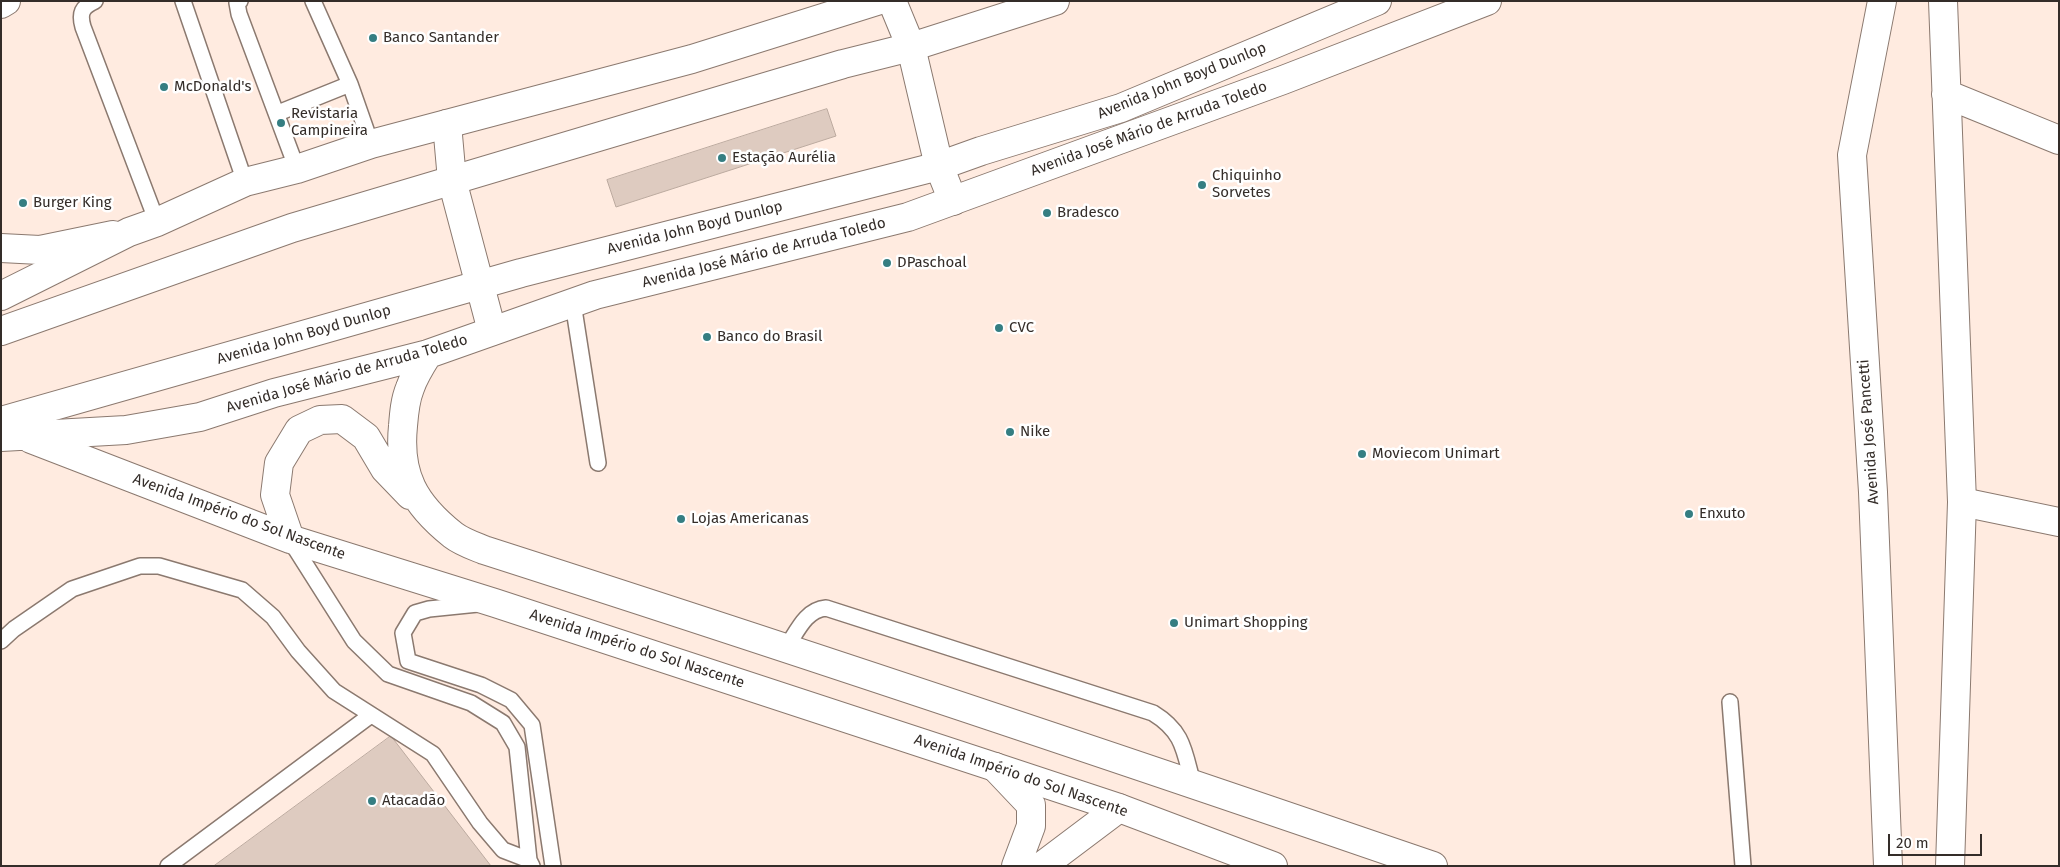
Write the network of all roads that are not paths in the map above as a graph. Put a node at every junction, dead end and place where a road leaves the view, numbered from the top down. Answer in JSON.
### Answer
{"nodes":[{"id":1,"x":6,"y":1,"type":"edge"},
{"id":2,"x":95,"y":1,"type":"edge"},
{"id":3,"x":182,"y":1,"type":"edge"},
{"id":4,"x":240,"y":1,"type":"edge"},
{"id":5,"x":314,"y":1,"type":"edge"},
{"id":6,"x":876,"y":1,"type":"edge"},
{"id":7,"x":892,"y":1,"type":"edge"},
{"id":8,"x":1055,"y":1,"type":"edge"},
{"id":9,"x":1377,"y":1,"type":"edge"},
{"id":10,"x":1488,"y":1,"type":"edge"},
{"id":11,"x":1882,"y":1,"type":"edge"},
{"id":12,"x":1943,"y":1,"type":"edge"},
{"id":13,"x":1,"y":4,"type":"edge"},
{"id":14,"x":911,"y":47,"type":"junction"},
{"id":15,"x":350,"y":84,"type":"junction"},
{"id":16,"x":1946,"y":94,"type":"junction"},
{"id":17,"x":278,"y":114,"type":"junction"},
{"id":18,"x":447,"y":124,"type":"junction"},
{"id":19,"x":2059,"y":140,"type":"edge"},
{"id":20,"x":371,"y":144,"type":"junction"},
{"id":21,"x":939,"y":166,"type":"junction"},
{"id":22,"x":297,"y":170,"type":"junction"},
{"id":23,"x":452,"y":180,"type":"junction"},
{"id":24,"x":245,"y":182,"type":"junction"},
{"id":25,"x":954,"y":201,"type":"junction"},
{"id":26,"x":157,"y":222,"type":"junction"},
{"id":27,"x":129,"y":232,"type":"junction"},
{"id":28,"x":1,"y":248,"type":"edge"},
{"id":29,"x":480,"y":284,"type":"junction"},
{"id":30,"x":1,"y":296,"type":"edge"},
{"id":31,"x":573,"y":302,"type":"junction"},
{"id":32,"x":492,"y":331,"type":"junction"},
{"id":33,"x":1,"y":332,"type":"edge"},
{"id":34,"x":428,"y":354,"type":"junction"},
{"id":35,"x":8,"y":431,"type":"edge"},
{"id":36,"x":598,"y":463,"type":"dead end"},
{"id":37,"x":1962,"y":502,"type":"junction"},
{"id":38,"x":425,"y":510,"type":"junction"},
{"id":39,"x":2059,"y":522,"type":"edge"},
{"id":40,"x":290,"y":538,"type":"junction"},
{"id":41,"x":495,"y":603,"type":"junction"},
{"id":42,"x":1,"y":641,"type":"edge"},
{"id":43,"x":786,"y":648,"type":"junction"},
{"id":44,"x":1730,"y":702,"type":"dead end"},
{"id":45,"x":371,"y":715,"type":"junction"},
{"id":46,"x":995,"y":767,"type":"junction"},
{"id":47,"x":1193,"y":784,"type":"junction"},
{"id":48,"x":1119,"y":808,"type":"junction"},
{"id":49,"x":531,"y":863,"type":"edge"},
{"id":50,"x":168,"y":866,"type":"edge"},
{"id":51,"x":553,"y":866,"type":"edge"},
{"id":52,"x":1016,"y":866,"type":"edge"},
{"id":53,"x":1042,"y":866,"type":"edge"},
{"id":54,"x":1273,"y":866,"type":"edge"},
{"id":55,"x":1434,"y":866,"type":"edge"},
{"id":56,"x":1743,"y":866,"type":"edge"},
{"id":57,"x":1888,"y":866,"type":"edge"},
{"id":58,"x":1950,"y":866,"type":"edge"}],
"edges":[{"from":1,"to":13,"type":"main road"},
{"from":2,"to":26,"type":"lane"},
{"from":3,"to":24,"type":"lane"},
{"from":4,"to":17,"type":"lane"},
{"from":5,"to":15,"type":"lane"},
{"from":6,"to":18,"type":"main road"},
{"from":7,"to":14,"type":"main road"},
{"from":8,"to":14,"type":"main road"},
{"from":9,"to":21,"type":"main road","name":"Avenida John Boyd Dunlop"},
{"from":10,"to":25,"type":"main road","name":"Avenida José Mário de Arruda Toledo"},
{"from":11,"to":57,"type":"main road","name":"Avenida José Pancetti"},
{"from":12,"to":16,"type":"main road"},
{"from":14,"to":21,"type":"main road"},
{"from":14,"to":23,"type":"main road"},
{"from":15,"to":17,"type":"lane"},
{"from":15,"to":20,"type":"lane"},
{"from":16,"to":19,"type":"main road"},
{"from":16,"to":37,"type":"main road"},
{"from":17,"to":22,"type":"lane"},
{"from":18,"to":20,"type":"main road"},
{"from":18,"to":23,"type":"main road"},
{"from":20,"to":22,"type":"main road"},
{"from":21,"to":25,"type":"main road"},
{"from":21,"to":29,"type":"main road","name":"Avenida John Boyd Dunlop"},
{"from":22,"to":24,"type":"main road"},
{"from":23,"to":29,"type":"main road"},
{"from":23,"to":33,"type":"main road"},
{"from":24,"to":26,"type":"main road"},
{"from":25,"to":31,"type":"main road","name":"Avenida José Mário de Arruda Toledo"},
{"from":26,"to":27,"type":"main road"},
{"from":27,"to":28,"type":"main road"},
{"from":27,"to":30,"type":"main road"},
{"from":29,"to":32,"type":"main road"},
{"from":29,"to":35,"type":"main road","name":"Avenida John Boyd Dunlop"},
{"from":31,"to":32,"type":"main road","name":"Avenida José Mário de Arruda Toledo"},
{"from":31,"to":36,"type":"lane"},
{"from":32,"to":34,"type":"main road","name":"Avenida José Mário de Arruda Toledo"},
{"from":34,"to":35,"type":"main road","name":"Avenida José Mário de Arruda Toledo"},
{"from":34,"to":38,"type":"main road"},
{"from":35,"to":40,"type":"main road","name":"Avenida Império do Sol Nascente"},
{"from":37,"to":39,"type":"main road"},
{"from":37,"to":58,"type":"main road"},
{"from":38,"to":40,"type":"main road"},
{"from":38,"to":43,"type":"main road"},
{"from":40,"to":41,"type":"main road","name":"Avenida Império do Sol Nascente"},
{"from":40,"to":49,"type":"lane"},
{"from":41,"to":46,"type":"main road","name":"Avenida Império do Sol Nascente"},
{"from":41,"to":51,"type":"lane"},
{"from":42,"to":45,"type":"lane"},
{"from":43,"to":47,"type":"main road"},
{"from":43,"to":47,"type":"lane"},
{"from":44,"to":56,"type":"lane"},
{"from":45,"to":49,"type":"lane"},
{"from":45,"to":50,"type":"lane"},
{"from":46,"to":48,"type":"main road","name":"Avenida Império do Sol Nascente"},
{"from":46,"to":52,"type":"main road"},
{"from":47,"to":55,"type":"main road"},
{"from":48,"to":53,"type":"main road"},
{"from":48,"to":54,"type":"main road","name":"Avenida Império do Sol Nascente"}]}
